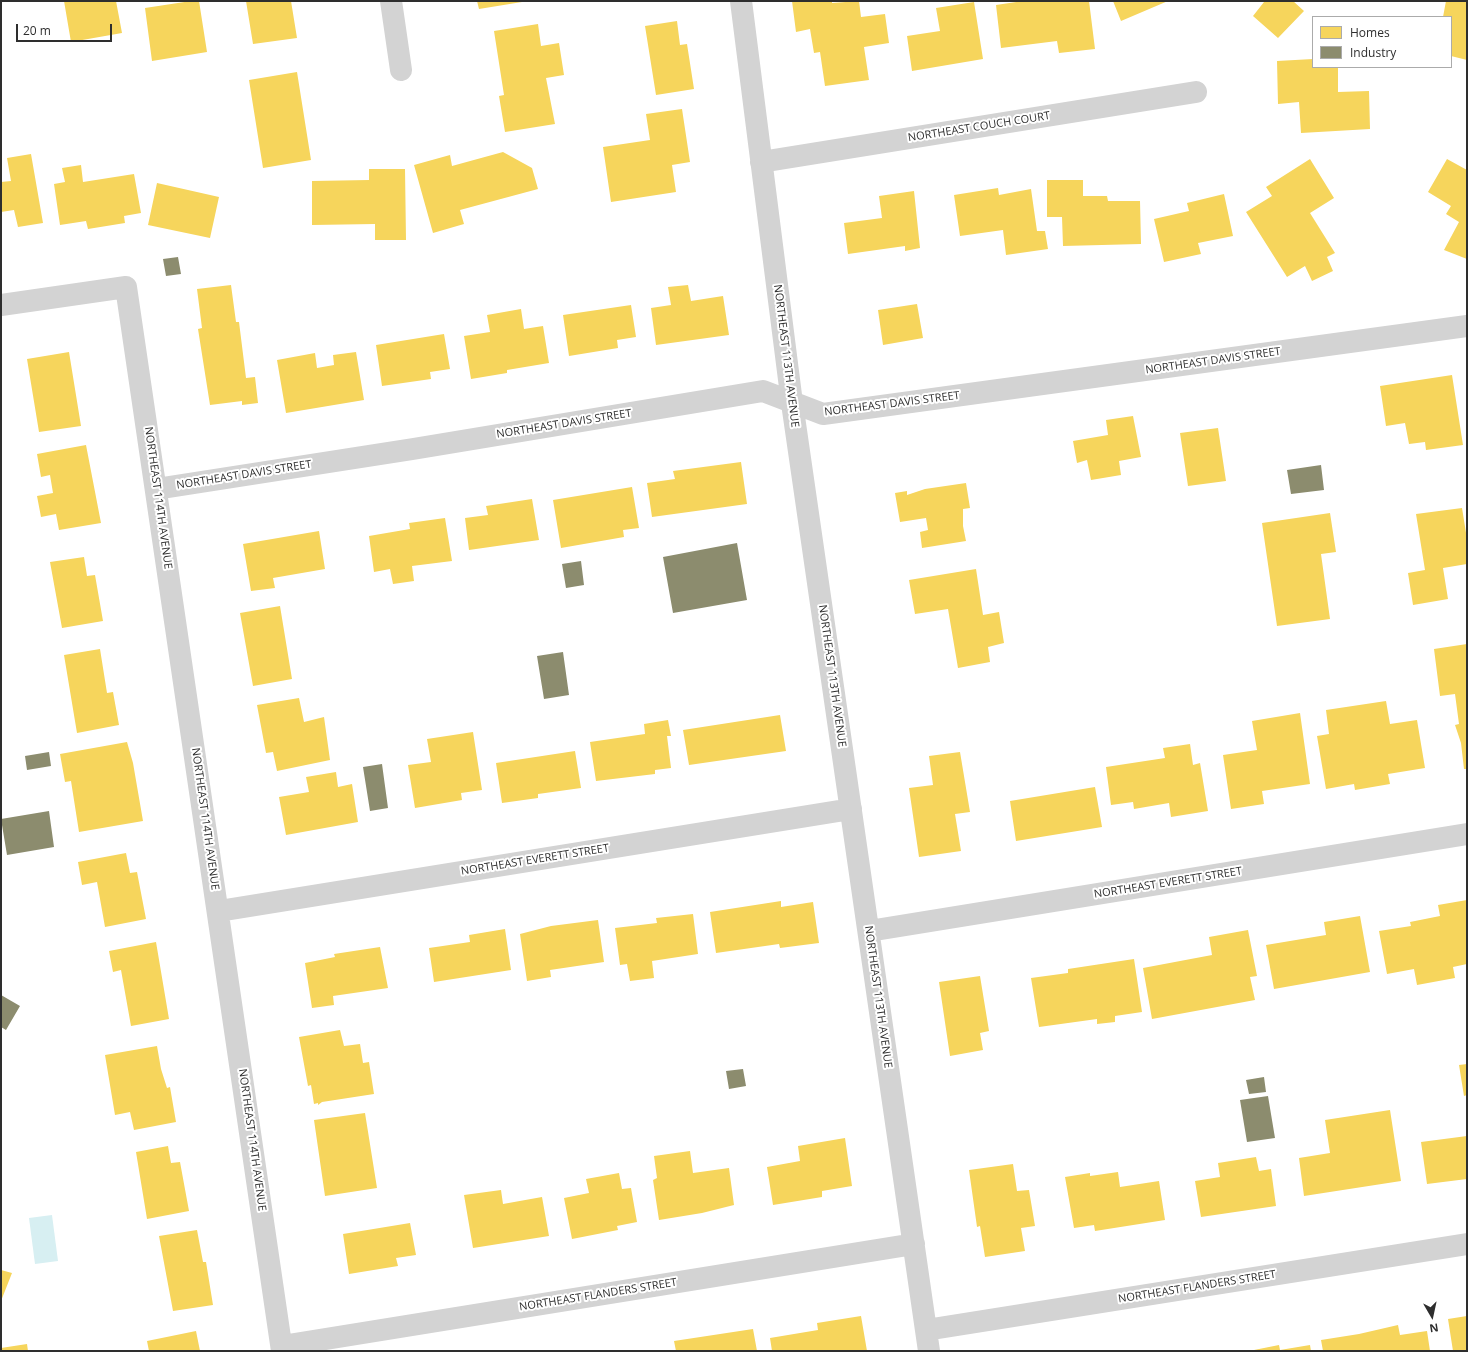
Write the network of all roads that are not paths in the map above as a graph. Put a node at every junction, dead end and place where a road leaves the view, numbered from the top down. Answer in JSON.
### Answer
{"nodes":[{"id":1,"x":391,"y":1,"type":"edge"},
{"id":2,"x":740,"y":1,"type":"edge"},
{"id":3,"x":401,"y":70,"type":"dead end"},
{"id":4,"x":1196,"y":92,"type":"dead end"},
{"id":5,"x":761,"y":162,"type":"junction"},
{"id":6,"x":1,"y":305,"type":"edge"},
{"id":7,"x":1467,"y":326,"type":"edge"},
{"id":8,"x":792,"y":403,"type":"junction"},
{"id":9,"x":156,"y":489,"type":"junction"},
{"id":10,"x":851,"y":809,"type":"junction"},
{"id":11,"x":1467,"y":834,"type":"edge"},
{"id":12,"x":219,"y":911,"type":"junction"},
{"id":13,"x":869,"y":931,"type":"junction"},
{"id":14,"x":914,"y":1244,"type":"junction"},
{"id":15,"x":1467,"y":1244,"type":"edge"},
{"id":16,"x":928,"y":1341,"type":"edge"},
{"id":17,"x":282,"y":1349,"type":"edge"}],
"edges":[{"from":1,"to":3,"type":"street"},
{"from":2,"to":5,"type":"street","name":"NORTHEAST 113TH AVENUE"},
{"from":4,"to":5,"type":"street","name":"NORTHEAST COUCH COURT"},
{"from":5,"to":8,"type":"street","name":"NORTHEAST 113TH AVENUE"},
{"from":6,"to":9,"type":"street","name":"NORTHEAST 114TH AVENUE"},
{"from":7,"to":8,"type":"street","name":"NORTHEAST DAVIS STREET"},
{"from":8,"to":9,"type":"street","name":"NORTHEAST DAVIS STREET"},
{"from":8,"to":10,"type":"street","name":"NORTHEAST 113TH AVENUE"},
{"from":9,"to":12,"type":"street","name":"NORTHEAST 114TH AVENUE"},
{"from":10,"to":12,"type":"street","name":"NORTHEAST EVERETT STREET"},
{"from":10,"to":13,"type":"street","name":"NORTHEAST 113TH AVENUE"},
{"from":11,"to":13,"type":"street","name":"NORTHEAST EVERETT STREET"},
{"from":12,"to":17,"type":"street","name":"NORTHEAST 114TH AVENUE"},
{"from":13,"to":14,"type":"street","name":"NORTHEAST 113TH AVENUE"},
{"from":14,"to":16,"type":"street","name":"NORTHEAST 113TH AVENUE"},
{"from":14,"to":17,"type":"street","name":"NORTHEAST FLANDERS STREET"},
{"from":15,"to":16,"type":"street","name":"NORTHEAST FLANDERS STREET"}]}
